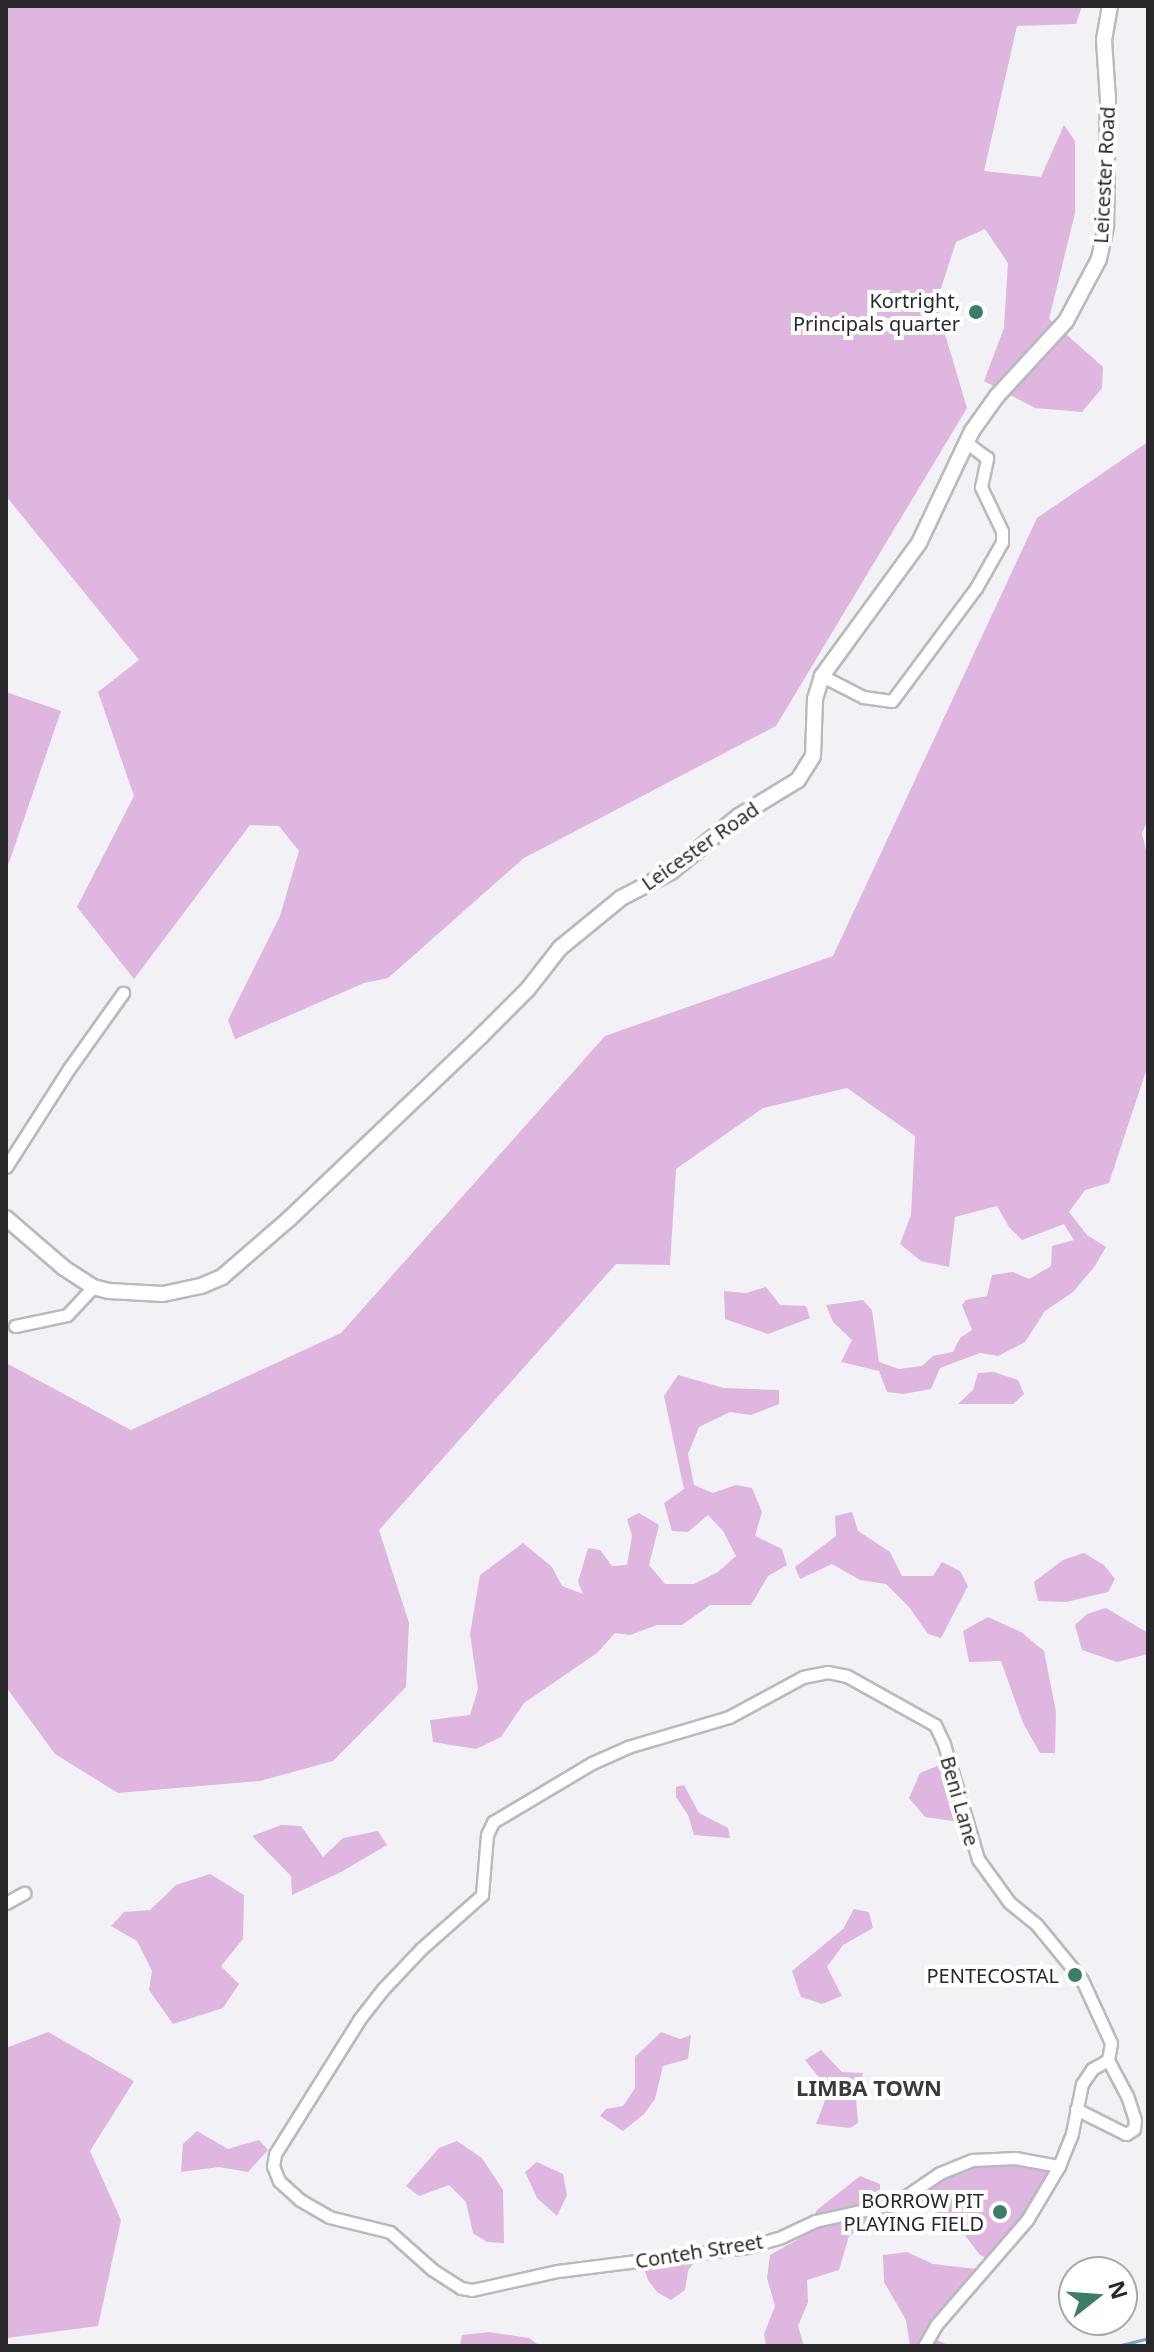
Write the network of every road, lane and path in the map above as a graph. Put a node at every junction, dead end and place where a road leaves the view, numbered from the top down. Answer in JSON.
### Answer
{"nodes":[{"id":1,"x":1110,"y":6,"type":"edge"},
{"id":2,"x":966,"y":442,"type":"junction"},
{"id":3,"x":822,"y":676,"type":"junction"},
{"id":4,"x":123,"y":993,"type":"dead end"},
{"id":5,"x":6,"y":1167,"type":"edge"},
{"id":6,"x":6,"y":1218,"type":"edge"},
{"id":7,"x":93,"y":1287,"type":"junction"},
{"id":8,"x":15,"y":1326,"type":"dead end"},
{"id":9,"x":24,"y":1893,"type":"dead end"},
{"id":10,"x":6,"y":1903,"type":"edge"},
{"id":11,"x":1108,"y":2060,"type":"junction"},
{"id":12,"x":1076,"y":2109,"type":"junction"},
{"id":13,"x":1059,"y":2166,"type":"junction"},
{"id":14,"x":390,"y":2232,"type":"joint"},
{"id":15,"x":924,"y":2346,"type":"edge"}],
"edges":[{"from":1,"to":2,"type":"street","name":"Leicester Road"},
{"from":2,"to":3,"type":"street","name":"Leicester Road"},
{"from":2,"to":3,"type":"street"},
{"from":3,"to":7,"type":"street","name":"Leicester Road"},
{"from":4,"to":5,"type":"street"},
{"from":6,"to":7,"type":"street","name":"Leicester Road"},
{"from":7,"to":8,"type":"street"},
{"from":9,"to":10,"type":"street"},
{"from":11,"to":12,"type":"street"},
{"from":11,"to":12,"type":"street","name":"Beni Lane"},
{"from":11,"to":14,"type":"street","name":"Beni Lane"},
{"from":12,"to":13,"type":"street"},
{"from":13,"to":14,"type":"street","name":"Conteh Street"},
{"from":13,"to":15,"type":"street"}]}
